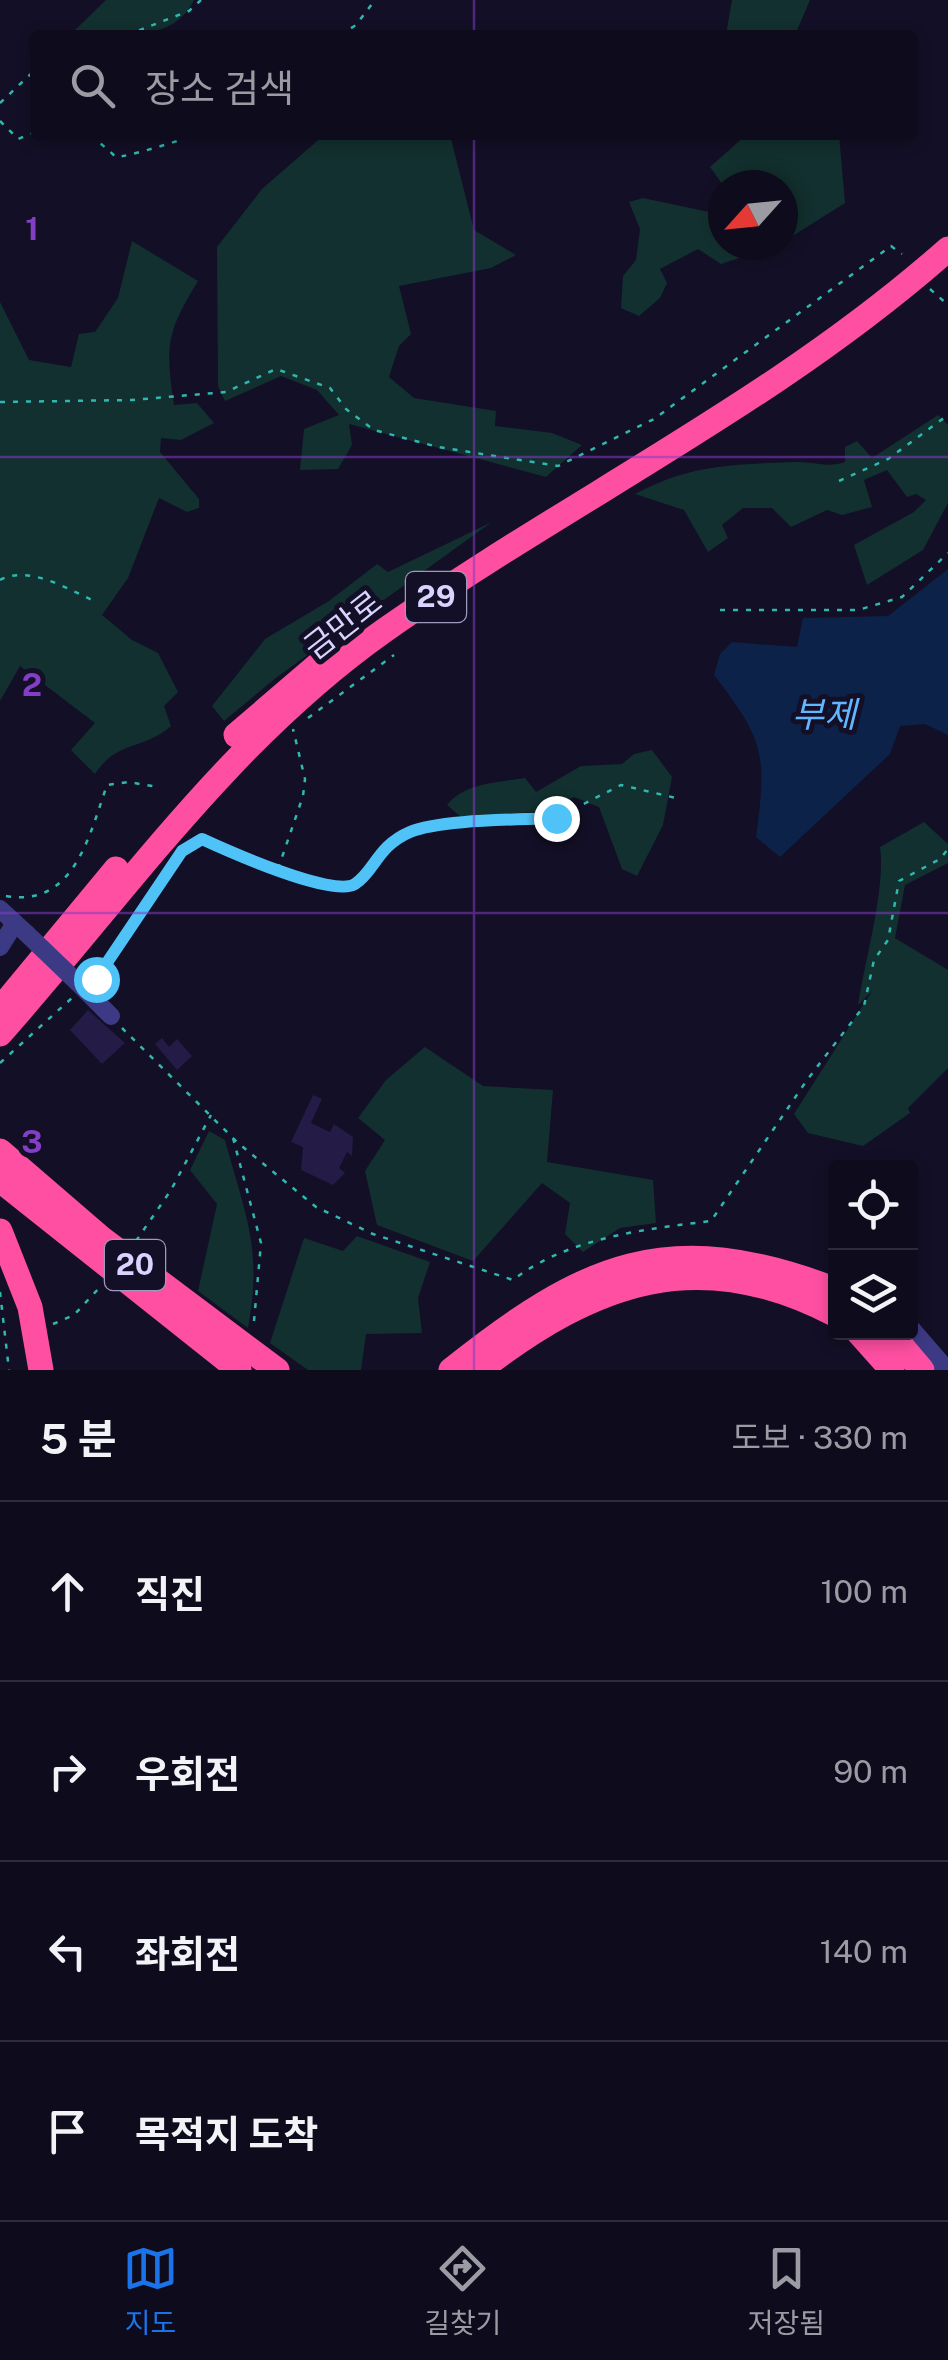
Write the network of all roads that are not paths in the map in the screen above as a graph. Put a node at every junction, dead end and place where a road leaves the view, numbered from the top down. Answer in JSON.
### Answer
{"nodes":[{"id":1,"x":948,"y":229,"type":"edge"},
{"id":2,"x":948,"y":249,"type":"edge"},
{"id":3,"x":0,"y":909,"type":"edge"},
{"id":4,"x":21,"y":928,"type":"junction"},
{"id":5,"x":0,"y":947,"type":"edge"},
{"id":6,"x":0,"y":1009,"type":"edge"},
{"id":7,"x":110,"y":1016,"type":"road end"},
{"id":8,"x":0,"y":1034,"type":"edge"},
{"id":9,"x":0,"y":1151,"type":"edge"},
{"id":10,"x":0,"y":1180,"type":"edge"},
{"id":11,"x":0,"y":1230,"type":"edge"},
{"id":12,"x":828,"y":1287,"type":"edge"},
{"id":13,"x":828,"y":1312,"type":"edge"},
{"id":14,"x":918,"y":1336,"type":"edge"},
{"id":15,"x":865,"y":1340,"type":"edge"},
{"id":16,"x":897,"y":1340,"type":"edge"},
{"id":17,"x":41,"y":1370,"type":"edge"},
{"id":18,"x":239,"y":1370,"type":"edge"},
{"id":19,"x":277,"y":1370,"type":"edge"},
{"id":20,"x":451,"y":1370,"type":"edge"},
{"id":21,"x":480,"y":1370,"type":"edge"},
{"id":22,"x":892,"y":1370,"type":"edge"},
{"id":23,"x":922,"y":1370,"type":"edge"},
{"id":24,"x":947,"y":1370,"type":"edge"}],
"edges":[{"from":1,"to":6,"type":"highway","name":"금만로","number":"29"},
{"from":2,"to":8,"type":"highway","name":"금만로","number":"29"},
{"from":3,"to":4,"type":"street"},
{"from":4,"to":5,"type":"street"},
{"from":4,"to":7,"type":"street","bridge":true},
{"from":9,"to":19,"type":"highway","number":"20"},
{"from":10,"to":18,"type":"highway","number":"20"},
{"from":11,"to":17,"type":"highway"},
{"from":12,"to":20,"type":"highway"},
{"from":13,"to":21,"type":"highway"},
{"from":14,"to":24,"type":"street"},
{"from":15,"to":22,"type":"highway"},
{"from":16,"to":23,"type":"highway"}]}
